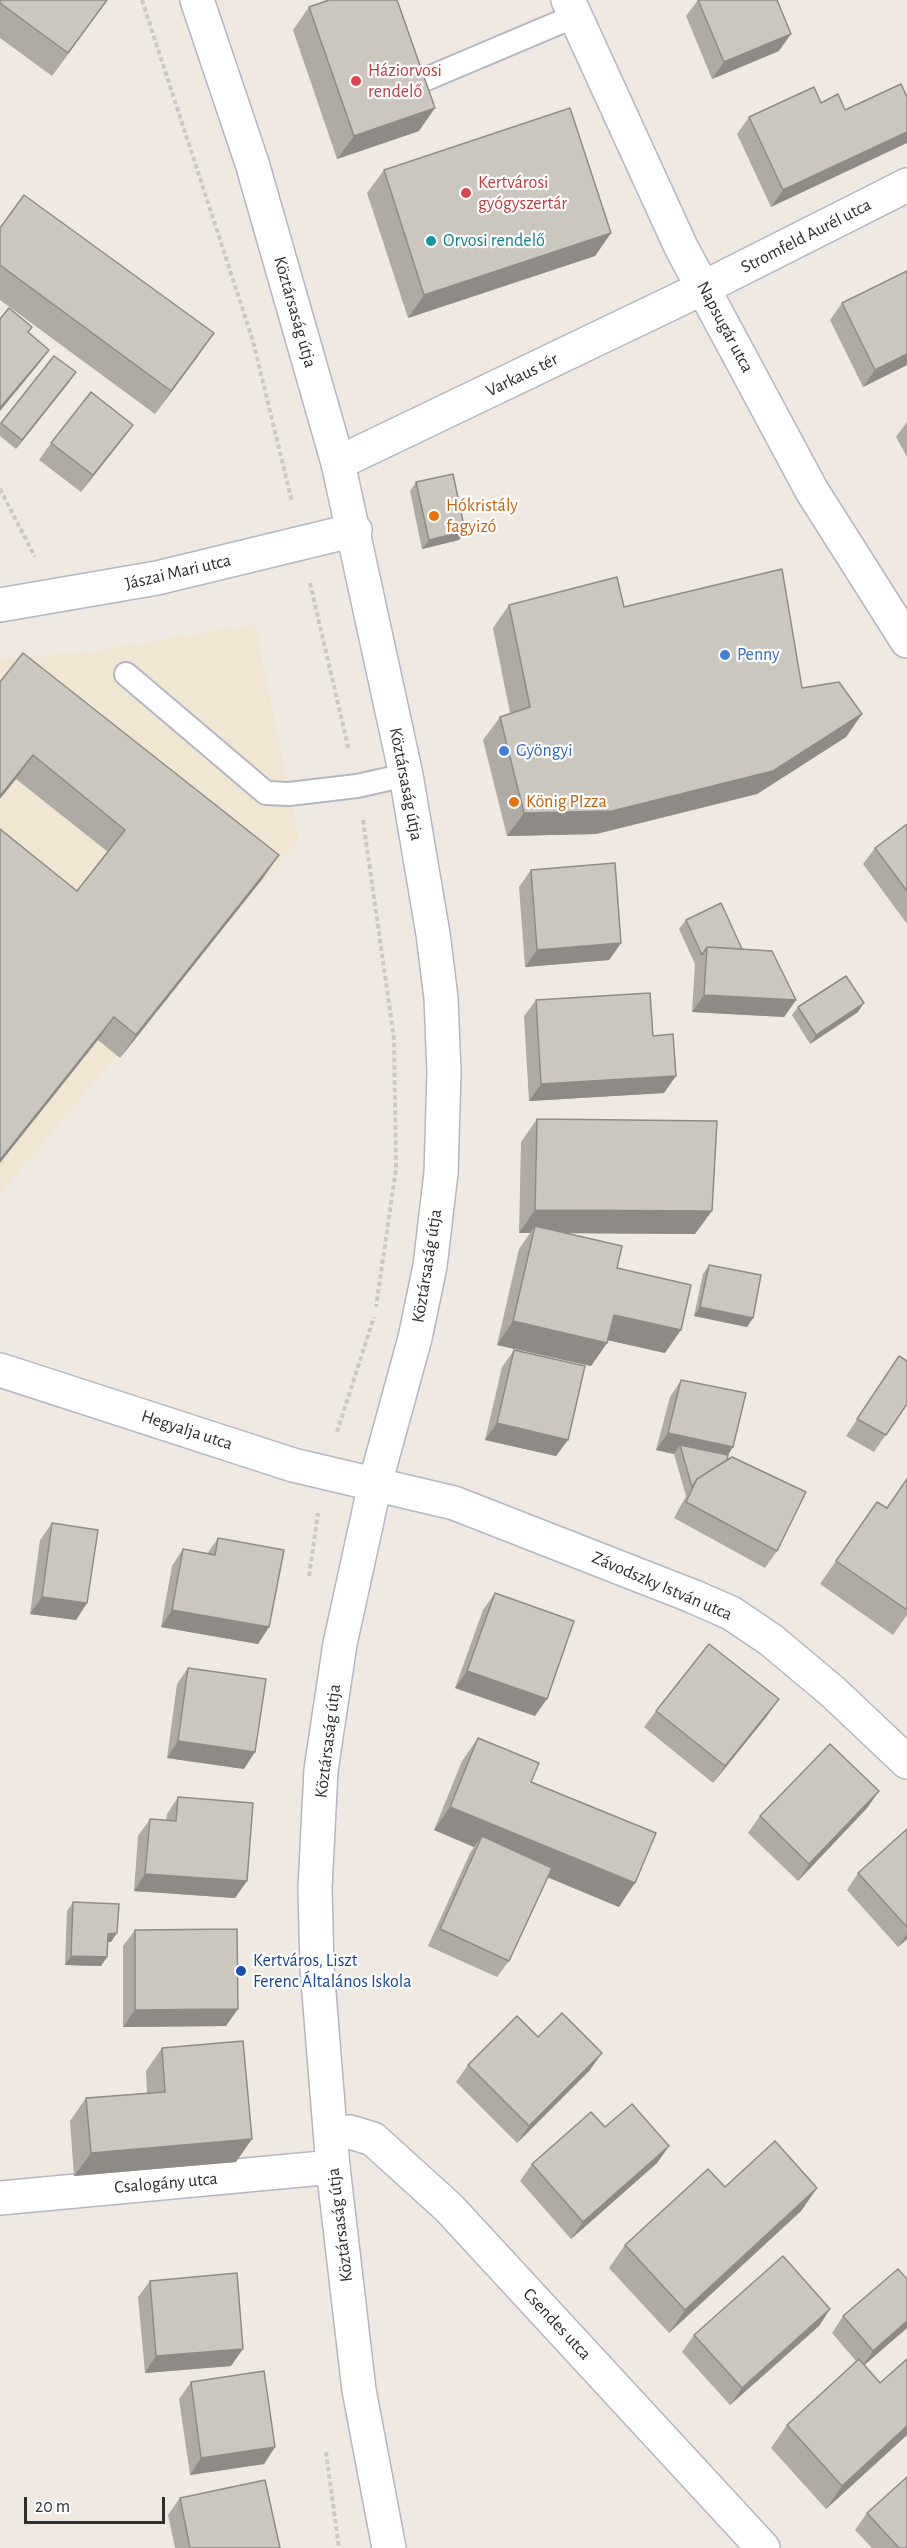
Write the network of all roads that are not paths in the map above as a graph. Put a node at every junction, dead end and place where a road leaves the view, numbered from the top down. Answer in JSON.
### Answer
{"nodes":[{"id":1,"x":197,"y":0,"type":"edge"},
{"id":2,"x":572,"y":8,"type":"edge"},
{"id":3,"x":426,"y":79,"type":"edge"},
{"id":4,"x":907,"y":185,"type":"edge"},
{"id":5,"x":705,"y":287,"type":"junction"},
{"id":6,"x":338,"y":463,"type":"junction"},
{"id":7,"x":355,"y":530,"type":"junction"},
{"id":8,"x":0,"y":606,"type":"edge"},
{"id":9,"x":907,"y":641,"type":"edge"},
{"id":10,"x":126,"y":674,"type":"dead end"},
{"id":11,"x":405,"y":775,"type":"junction"},
{"id":12,"x":0,"y":1370,"type":"edge"},
{"id":13,"x":375,"y":1484,"type":"junction"},
{"id":14,"x":907,"y":1762,"type":"edge"},
{"id":15,"x":331,"y":2135,"type":"junction"},
{"id":16,"x":333,"y":2167,"type":"junction"},
{"id":17,"x":0,"y":2198,"type":"edge"},
{"id":18,"x":389,"y":2548,"type":"edge"},
{"id":19,"x":763,"y":2548,"type":"edge"}],
"edges":[{"from":1,"to":6,"type":"street","name":"Köztársaság útja"},
{"from":2,"to":3,"type":"lane"},
{"from":2,"to":5,"type":"street","name":"Napsugár utca"},
{"from":4,"to":5,"type":"street","name":"Stromfeld Aurél utca"},
{"from":5,"to":6,"type":"street","name":"Varkaus tér"},
{"from":5,"to":9,"type":"street","name":"Napsugár utca"},
{"from":6,"to":7,"type":"street","name":"Köztársaság útja"},
{"from":7,"to":8,"type":"street","name":"Jászai Mari utca"},
{"from":7,"to":11,"type":"street","name":"Köztársaság útja"},
{"from":10,"to":11,"type":"lane"},
{"from":11,"to":13,"type":"street","name":"Köztársaság útja"},
{"from":12,"to":13,"type":"street","name":"Hegyalja utca"},
{"from":13,"to":14,"type":"street","name":"Závodszky István utca"},
{"from":13,"to":15,"type":"street","name":"Köztársaság útja"},
{"from":15,"to":16,"type":"street","name":"Köztársaság útja"},
{"from":15,"to":19,"type":"street","name":"Csendes utca"},
{"from":16,"to":17,"type":"street","name":"Csalogány utca"},
{"from":16,"to":18,"type":"street","name":"Köztársaság útja"}]}
